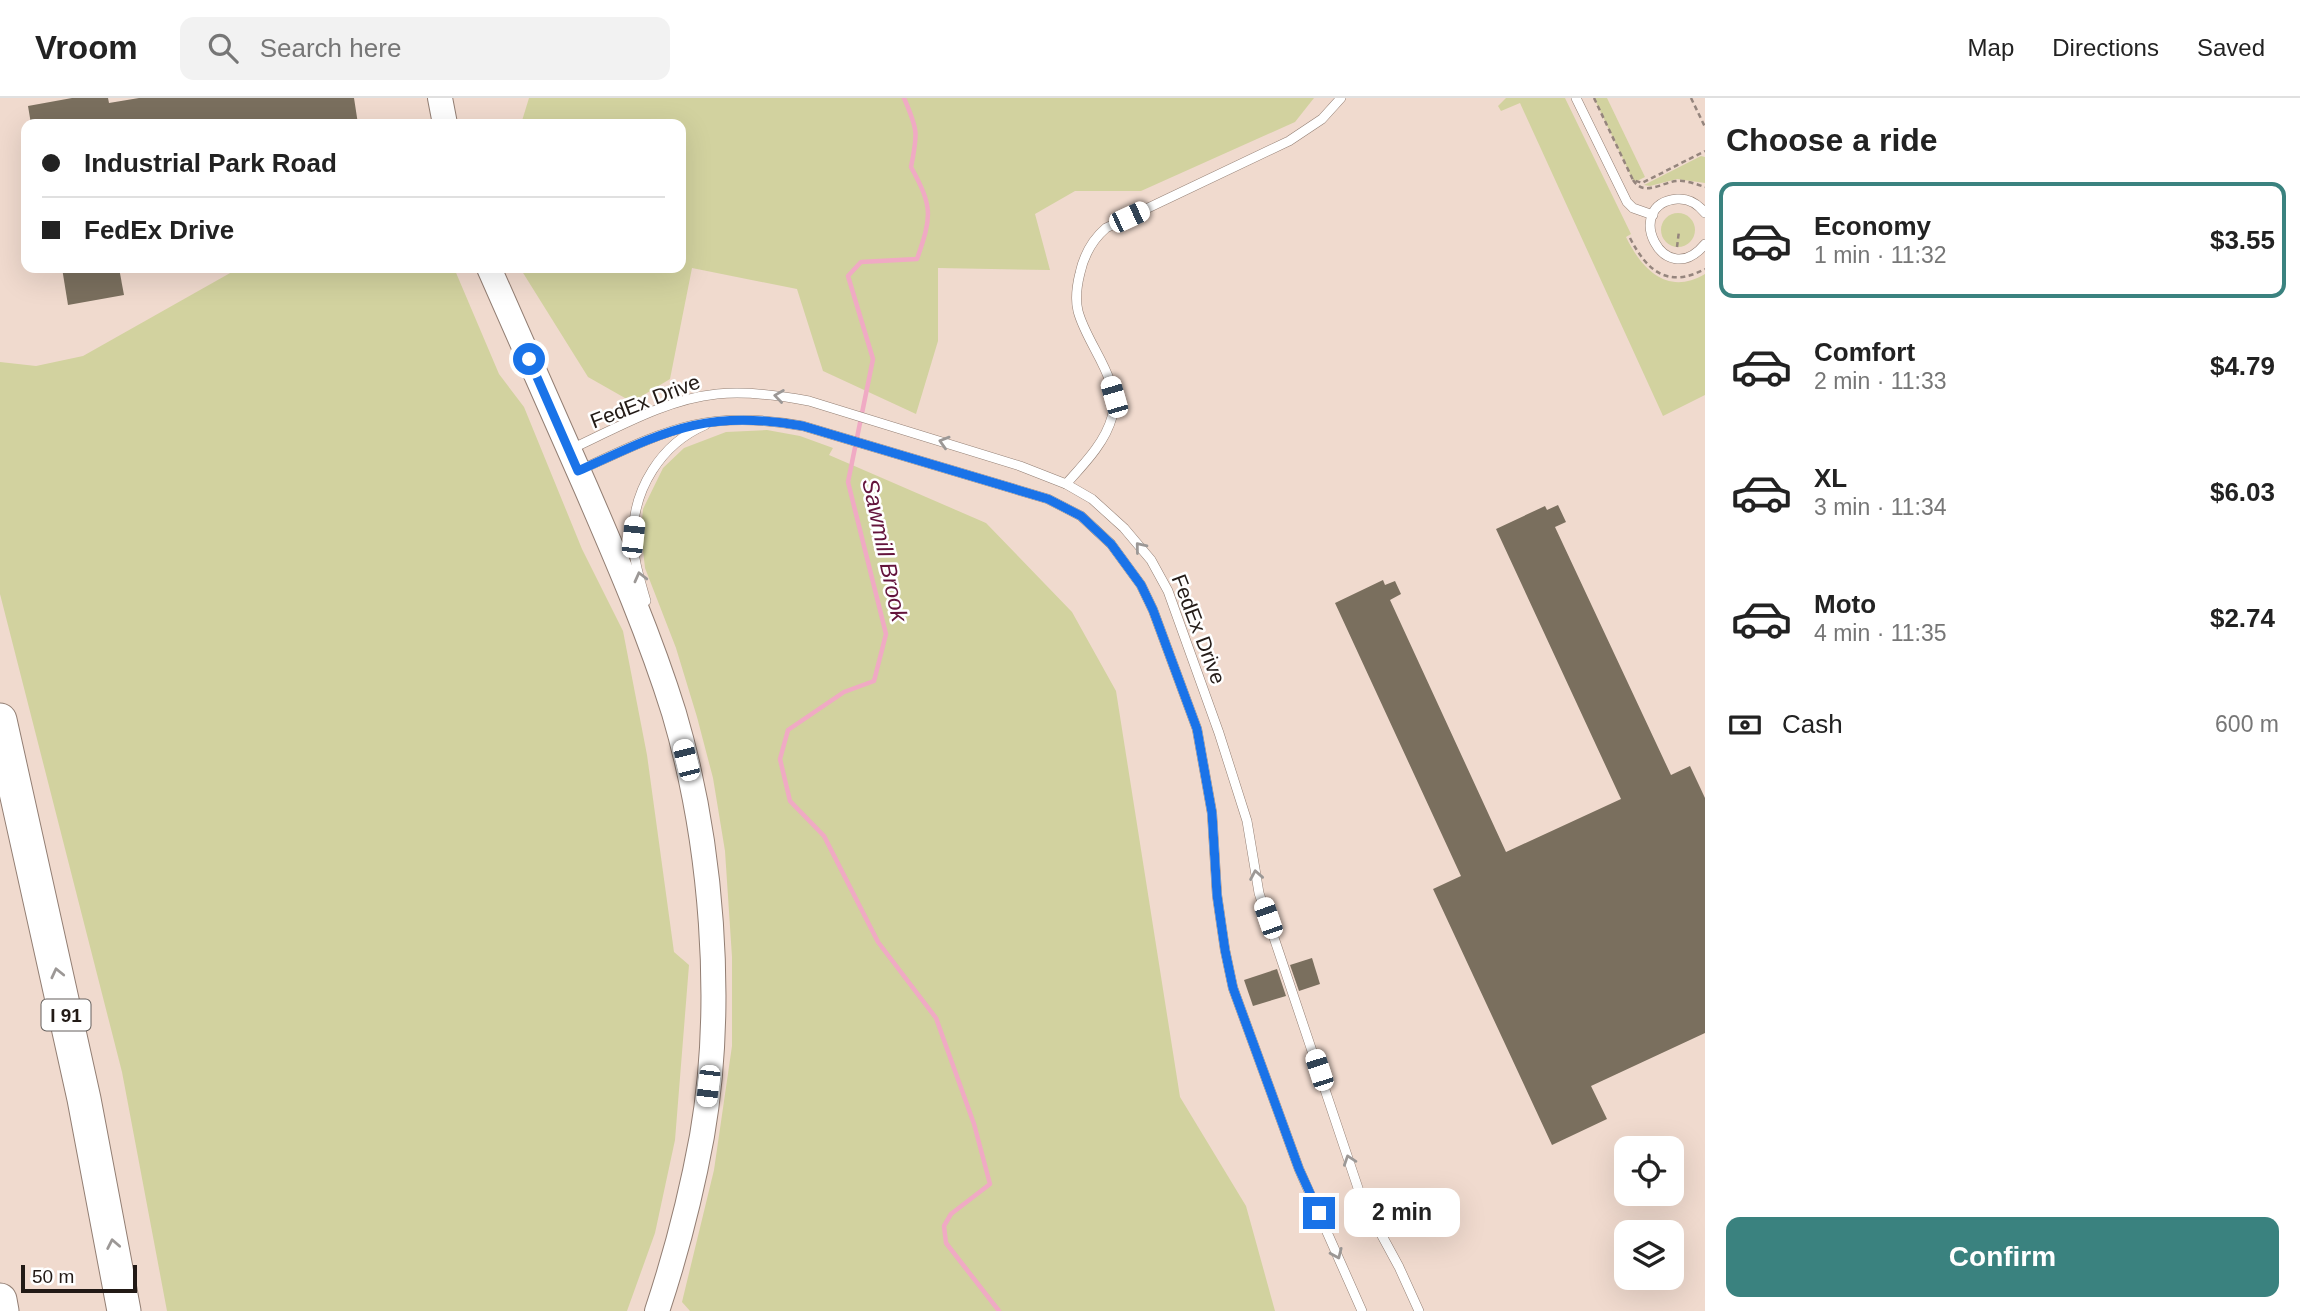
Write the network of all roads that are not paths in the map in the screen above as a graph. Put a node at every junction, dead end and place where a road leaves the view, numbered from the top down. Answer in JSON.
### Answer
{"nodes":[{"id":1,"x":440,"y":98,"type":"edge"},
{"id":2,"x":1341,"y":98,"type":"edge"},
{"id":3,"x":1576,"y":98,"type":"edge"},
{"id":4,"x":444,"y":119,"type":"edge"},
{"id":5,"x":1705,"y":213,"type":"edge"},
{"id":6,"x":1653,"y":215,"type":"junction"},
{"id":7,"x":1705,"y":244,"type":"edge"},
{"id":8,"x":491,"y":273,"type":"edge"},
{"id":9,"x":718,"y":420,"type":"junction"},
{"id":10,"x":574,"y":461,"type":"junction"},
{"id":11,"x":1066,"y":484,"type":"junction"},
{"id":12,"x":674,"y":715,"type":"junction"},
{"id":13,"x":0,"y":720,"type":"edge"},
{"id":14,"x":0,"y":1300,"type":"edge"},
{"id":15,"x":2,"y":1311,"type":"edge"},
{"id":16,"x":124,"y":1311,"type":"edge"},
{"id":17,"x":657,"y":1311,"type":"edge"},
{"id":18,"x":1362,"y":1311,"type":"edge"},
{"id":19,"x":1419,"y":1311,"type":"edge"}],
"edges":[{"from":1,"to":4,"type":"street"},
{"from":2,"to":11,"type":"lane"},
{"from":3,"to":6,"type":"lane"},
{"from":5,"to":6,"type":"lane"},
{"from":6,"to":7,"type":"lane"},
{"from":8,"to":10,"type":"street"},
{"from":9,"to":10,"type":"lane","name":"FedEx Drive"},
{"from":12,"to":9,"type":"lane","one_way":true},
{"from":9,"to":18,"type":"lane","name":"FedEx Drive","one_way":true},
{"from":11,"to":10,"type":"lane","name":"FedEx Drive","one_way":true},
{"from":10,"to":12,"type":"street"},
{"from":19,"to":11,"type":"lane","name":"FedEx Drive","one_way":true},
{"from":12,"to":17,"type":"street"},
{"from":16,"to":13,"type":"highway","number":"I 91","one_way":true},
{"from":14,"to":15,"type":"highway"}]}
